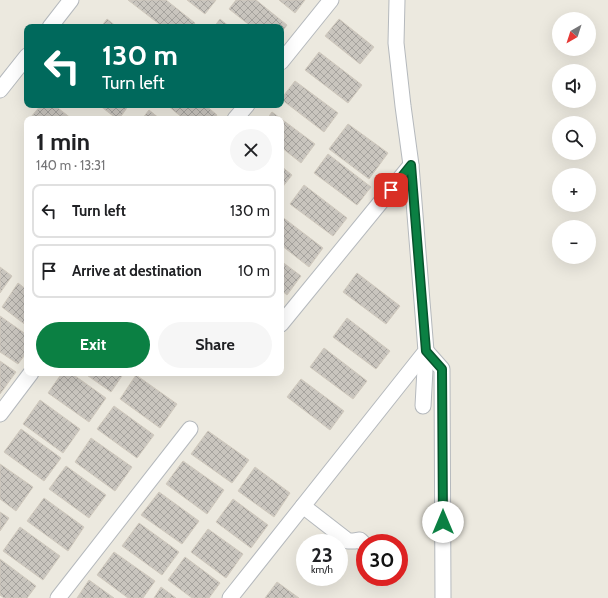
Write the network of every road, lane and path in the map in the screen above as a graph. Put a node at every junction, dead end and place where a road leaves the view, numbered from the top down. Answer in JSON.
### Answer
{"nodes":[{"id":1,"x":71,"y":0,"type":"edge"},
{"id":2,"x":331,"y":0,"type":"edge"},
{"id":3,"x":397,"y":0,"type":"edge"},
{"id":4,"x":52,"y":24,"type":"edge"},
{"id":5,"x":284,"y":58,"type":"edge"},
{"id":6,"x":24,"y":60,"type":"edge"},
{"id":7,"x":0,"y":90,"type":"edge"},
{"id":8,"x":244,"y":108,"type":"edge"},
{"id":9,"x":237,"y":116,"type":"edge"},
{"id":10,"x":411,"y":165,"type":"junction"},
{"id":11,"x":284,"y":320,"type":"edge"},
{"id":12,"x":426,"y":351,"type":"junction"},
{"id":13,"x":29,"y":376,"type":"edge"},
{"id":14,"x":423,"y":406,"type":"dead end"},
{"id":15,"x":0,"y":414,"type":"edge"},
{"id":16,"x":190,"y":429,"type":"dead end"},
{"id":17,"x":303,"y":506,"type":"junction"},
{"id":18,"x":356,"y":541,"type":"edge"},
{"id":19,"x":58,"y":598,"type":"edge"},
{"id":20,"x":230,"y":598,"type":"edge"},
{"id":21,"x":443,"y":598,"type":"edge"}],
"edges":[{"from":1,"to":4,"type":"street"},
{"from":2,"to":5,"type":"street"},
{"from":3,"to":10,"type":"street"},
{"from":6,"to":7,"type":"street"},
{"from":8,"to":9,"type":"street"},
{"from":10,"to":11,"type":"street"},
{"from":10,"to":12,"type":"street"},
{"from":12,"to":14,"type":"street"},
{"from":12,"to":17,"type":"street"},
{"from":12,"to":21,"type":"street"},
{"from":13,"to":15,"type":"street"},
{"from":16,"to":19,"type":"street"},
{"from":17,"to":18,"type":"street"},
{"from":17,"to":20,"type":"street"}]}
